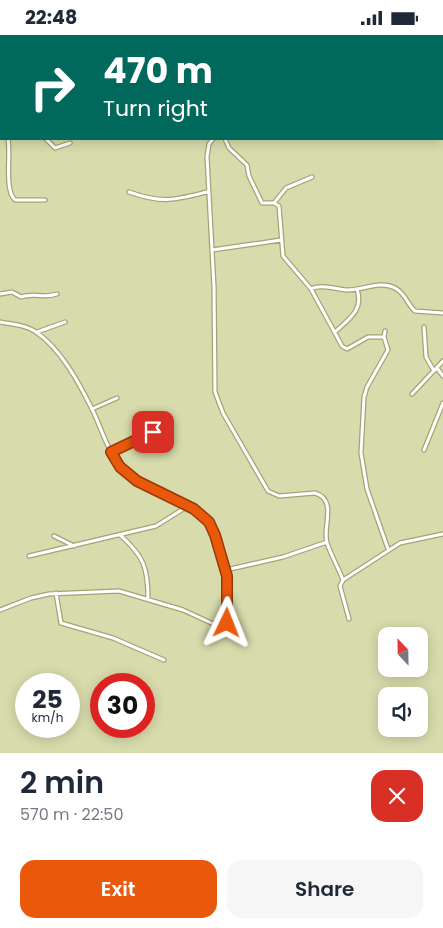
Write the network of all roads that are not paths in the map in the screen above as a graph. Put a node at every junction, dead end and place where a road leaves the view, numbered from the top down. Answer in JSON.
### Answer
{"nodes":[{"id":1,"x":8,"y":140,"type":"edge"},
{"id":2,"x":47,"y":140,"type":"edge"},
{"id":3,"x":212,"y":140,"type":"edge"},
{"id":4,"x":225,"y":140,"type":"edge"},
{"id":5,"x":70,"y":143,"type":"dead end"},
{"id":6,"x":312,"y":177,"type":"dead end"},
{"id":7,"x":207,"y":192,"type":"junction"},
{"id":8,"x":129,"y":193,"type":"dead end"},
{"id":9,"x":46,"y":200,"type":"dead end"},
{"id":10,"x":274,"y":203,"type":"junction"},
{"id":11,"x":281,"y":240,"type":"junction"},
{"id":12,"x":212,"y":250,"type":"junction"},
{"id":13,"x":311,"y":289,"type":"junction"},
{"id":14,"x":357,"y":289,"type":"junction"},
{"id":15,"x":0,"y":294,"type":"edge"},
{"id":16,"x":57,"y":295,"type":"dead end"},
{"id":17,"x":443,"y":313,"type":"edge"},
{"id":18,"x":0,"y":322,"type":"edge"},
{"id":19,"x":64,"y":322,"type":"dead end"},
{"id":20,"x":424,"y":327,"type":"dead end"},
{"id":21,"x":385,"y":331,"type":"dead end"},
{"id":22,"x":36,"y":332,"type":"junction"},
{"id":23,"x":335,"y":332,"type":"junction"},
{"id":24,"x":384,"y":337,"type":"junction"},
{"id":25,"x":443,"y":361,"type":"edge"},
{"id":26,"x":435,"y":369,"type":"junction"},
{"id":27,"x":443,"y":376,"type":"edge"},
{"id":28,"x":412,"y":394,"type":"dead end"},
{"id":29,"x":117,"y":398,"type":"dead end"},
{"id":30,"x":443,"y":403,"type":"edge"},
{"id":31,"x":92,"y":409,"type":"junction"},
{"id":32,"x":153,"y":432,"type":"dead end"},
{"id":33,"x":424,"y":450,"type":"dead end"},
{"id":34,"x":111,"y":452,"type":"junction"},
{"id":35,"x":188,"y":506,"type":"junction"},
{"id":36,"x":443,"y":534,"type":"edge"},
{"id":37,"x":120,"y":535,"type":"junction"},
{"id":38,"x":54,"y":536,"type":"dead end"},
{"id":39,"x":327,"y":542,"type":"junction"},
{"id":40,"x":75,"y":546,"type":"junction"},
{"id":41,"x":388,"y":549,"type":"junction"},
{"id":42,"x":30,"y":556,"type":"dead end"},
{"id":43,"x":226,"y":570,"type":"junction"},
{"id":44,"x":343,"y":580,"type":"junction"},
{"id":45,"x":56,"y":593,"type":"junction"},
{"id":46,"x":148,"y":599,"type":"junction"},
{"id":47,"x":0,"y":610,"type":"edge"},
{"id":48,"x":349,"y":619,"type":"dead end"},
{"id":49,"x":164,"y":660,"type":"dead end"}],
"edges":[{"from":1,"to":9,"type":"street"},
{"from":2,"to":5,"type":"street"},
{"from":3,"to":7,"type":"street"},
{"from":4,"to":10,"type":"street"},
{"from":6,"to":10,"type":"street"},
{"from":7,"to":8,"type":"street"},
{"from":7,"to":12,"type":"street"},
{"from":10,"to":11,"type":"street"},
{"from":11,"to":12,"type":"street"},
{"from":11,"to":13,"type":"street"},
{"from":12,"to":39,"type":"street"},
{"from":13,"to":14,"type":"street"},
{"from":13,"to":23,"type":"street"},
{"from":14,"to":17,"type":"street"},
{"from":14,"to":23,"type":"street"},
{"from":15,"to":16,"type":"street"},
{"from":18,"to":22,"type":"street"},
{"from":19,"to":22,"type":"street"},
{"from":20,"to":26,"type":"street"},
{"from":21,"to":24,"type":"street"},
{"from":22,"to":31,"type":"street"},
{"from":23,"to":24,"type":"street"},
{"from":24,"to":41,"type":"street"},
{"from":25,"to":26,"type":"street"},
{"from":26,"to":27,"type":"street"},
{"from":26,"to":28,"type":"street"},
{"from":29,"to":31,"type":"street"},
{"from":30,"to":33,"type":"street"},
{"from":31,"to":34,"type":"street"},
{"from":32,"to":34,"type":"street"},
{"from":34,"to":35,"type":"street"},
{"from":35,"to":37,"type":"street"},
{"from":35,"to":43,"type":"street"},
{"from":36,"to":41,"type":"street"},
{"from":37,"to":40,"type":"street"},
{"from":37,"to":46,"type":"street"},
{"from":38,"to":40,"type":"street"},
{"from":39,"to":43,"type":"street"},
{"from":39,"to":44,"type":"street"},
{"from":40,"to":42,"type":"street"},
{"from":41,"to":44,"type":"street"},
{"from":43,"to":46,"type":"street"},
{"from":44,"to":48,"type":"street"},
{"from":45,"to":46,"type":"street"},
{"from":45,"to":47,"type":"street"},
{"from":45,"to":49,"type":"street"}]}
